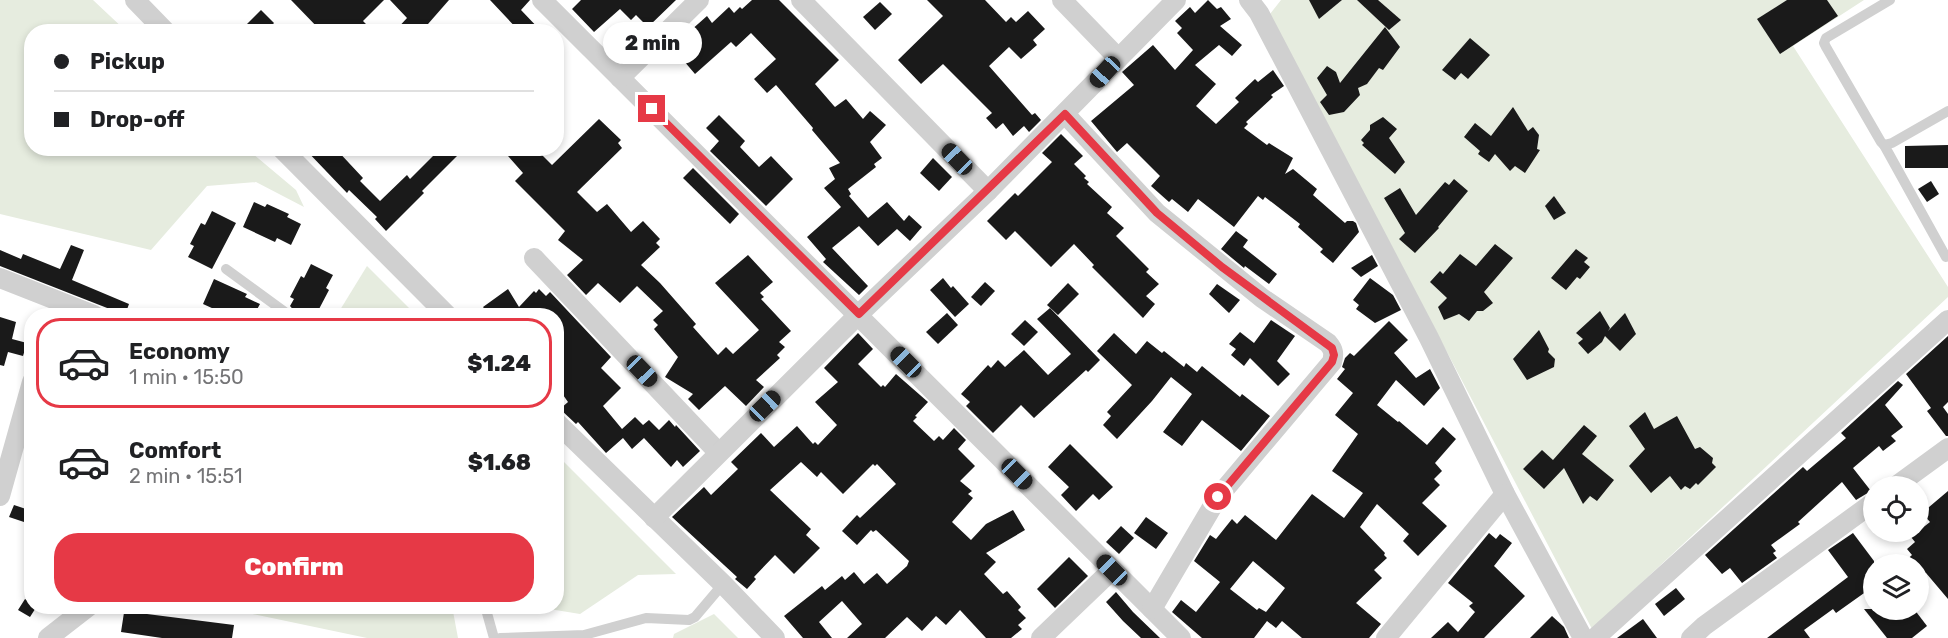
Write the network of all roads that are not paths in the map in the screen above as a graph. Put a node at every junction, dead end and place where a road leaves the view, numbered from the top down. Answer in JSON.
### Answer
{"nodes":[{"id":1,"x":135,"y":0,"type":"edge"},
{"id":2,"x":542,"y":0,"type":"edge"},
{"id":3,"x":699,"y":0,"type":"edge"},
{"id":4,"x":801,"y":0,"type":"edge"},
{"id":5,"x":1062,"y":0,"type":"edge"},
{"id":6,"x":1176,"y":0,"type":"edge"},
{"id":7,"x":1890,"y":0,"type":"edge"},
{"id":8,"x":1259,"y":4,"type":"edge"},
{"id":9,"x":158,"y":24,"type":"edge"},
{"id":10,"x":1118,"y":58,"type":"junction"},
{"id":11,"x":620,"y":78,"type":"junction"},
{"id":12,"x":1948,"y":111,"type":"edge"},
{"id":13,"x":1065,"y":114,"type":"junction"},
{"id":14,"x":1884,"y":145,"type":"junction"},
{"id":15,"x":289,"y":156,"type":"edge"},
{"id":16,"x":988,"y":191,"type":"junction"},
{"id":17,"x":1946,"y":256,"type":"dead end"},
{"id":18,"x":534,"y":258,"type":"dead end"},
{"id":19,"x":226,"y":269,"type":"dead end"},
{"id":20,"x":0,"y":278,"type":"edge"},
{"id":21,"x":52,"y":307,"type":"edge"},
{"id":22,"x":279,"y":308,"type":"edge"},
{"id":23,"x":440,"y":308,"type":"edge"},
{"id":24,"x":859,"y":314,"type":"junction"},
{"id":25,"x":1948,"y":320,"type":"edge"},
{"id":26,"x":24,"y":410,"type":"edge"},
{"id":27,"x":564,"y":430,"type":"edge"},
{"id":28,"x":1948,"y":448,"type":"edge"},
{"id":29,"x":718,"y":452,"type":"junction"},
{"id":30,"x":1910,"y":476,"type":"edge"},
{"id":31,"x":1504,"y":494,"type":"junction"},
{"id":32,"x":0,"y":496,"type":"edge"},
{"id":33,"x":1863,"y":510,"type":"edge"},
{"id":34,"x":654,"y":518,"type":"junction"},
{"id":35,"x":1112,"y":570,"type":"junction"},
{"id":36,"x":723,"y":584,"type":"junction"},
{"id":37,"x":1152,"y":609,"type":"junction"},
{"id":38,"x":79,"y":614,"type":"edge"},
{"id":39,"x":487,"y":614,"type":"edge"},
{"id":40,"x":48,"y":638,"type":"edge"},
{"id":41,"x":494,"y":638,"type":"edge"},
{"id":42,"x":500,"y":638,"type":"edge"},
{"id":43,"x":775,"y":638,"type":"edge"},
{"id":44,"x":1041,"y":638,"type":"edge"},
{"id":45,"x":1181,"y":638,"type":"edge"},
{"id":46,"x":1386,"y":638,"type":"edge"},
{"id":47,"x":1583,"y":638,"type":"edge"},
{"id":48,"x":1595,"y":638,"type":"edge"},
{"id":49,"x":1691,"y":638,"type":"edge"}],
"edges":[{"from":1,"to":9,"type":"street"},
{"from":2,"to":11,"type":"street"},
{"from":3,"to":11,"type":"street"},
{"from":4,"to":16,"type":"street"},
{"from":5,"to":10,"type":"street"},
{"from":6,"to":10,"type":"street"},
{"from":7,"to":14,"type":"lane"},
{"from":8,"to":31,"type":"street"},
{"from":10,"to":13,"type":"street"},
{"from":11,"to":24,"type":"street"},
{"from":12,"to":14,"type":"lane"},
{"from":13,"to":16,"type":"street"},
{"from":13,"to":37,"type":"street"},
{"from":14,"to":17,"type":"lane"},
{"from":15,"to":23,"type":"street"},
{"from":16,"to":24,"type":"street"},
{"from":18,"to":29,"type":"street"},
{"from":19,"to":22,"type":"lane"},
{"from":20,"to":21,"type":"street"},
{"from":24,"to":29,"type":"street"},
{"from":24,"to":35,"type":"street"},
{"from":25,"to":48,"type":"street"},
{"from":26,"to":32,"type":"street"},
{"from":27,"to":34,"type":"street"},
{"from":28,"to":30,"type":"street"},
{"from":29,"to":34,"type":"street"},
{"from":31,"to":46,"type":"street"},
{"from":31,"to":47,"type":"street"},
{"from":33,"to":49,"type":"street"},
{"from":34,"to":36,"type":"street"},
{"from":35,"to":37,"type":"street"},
{"from":35,"to":44,"type":"street"},
{"from":36,"to":42,"type":"lane"},
{"from":36,"to":43,"type":"street"},
{"from":37,"to":45,"type":"street"},
{"from":38,"to":40,"type":"street"},
{"from":39,"to":41,"type":"lane"}]}
